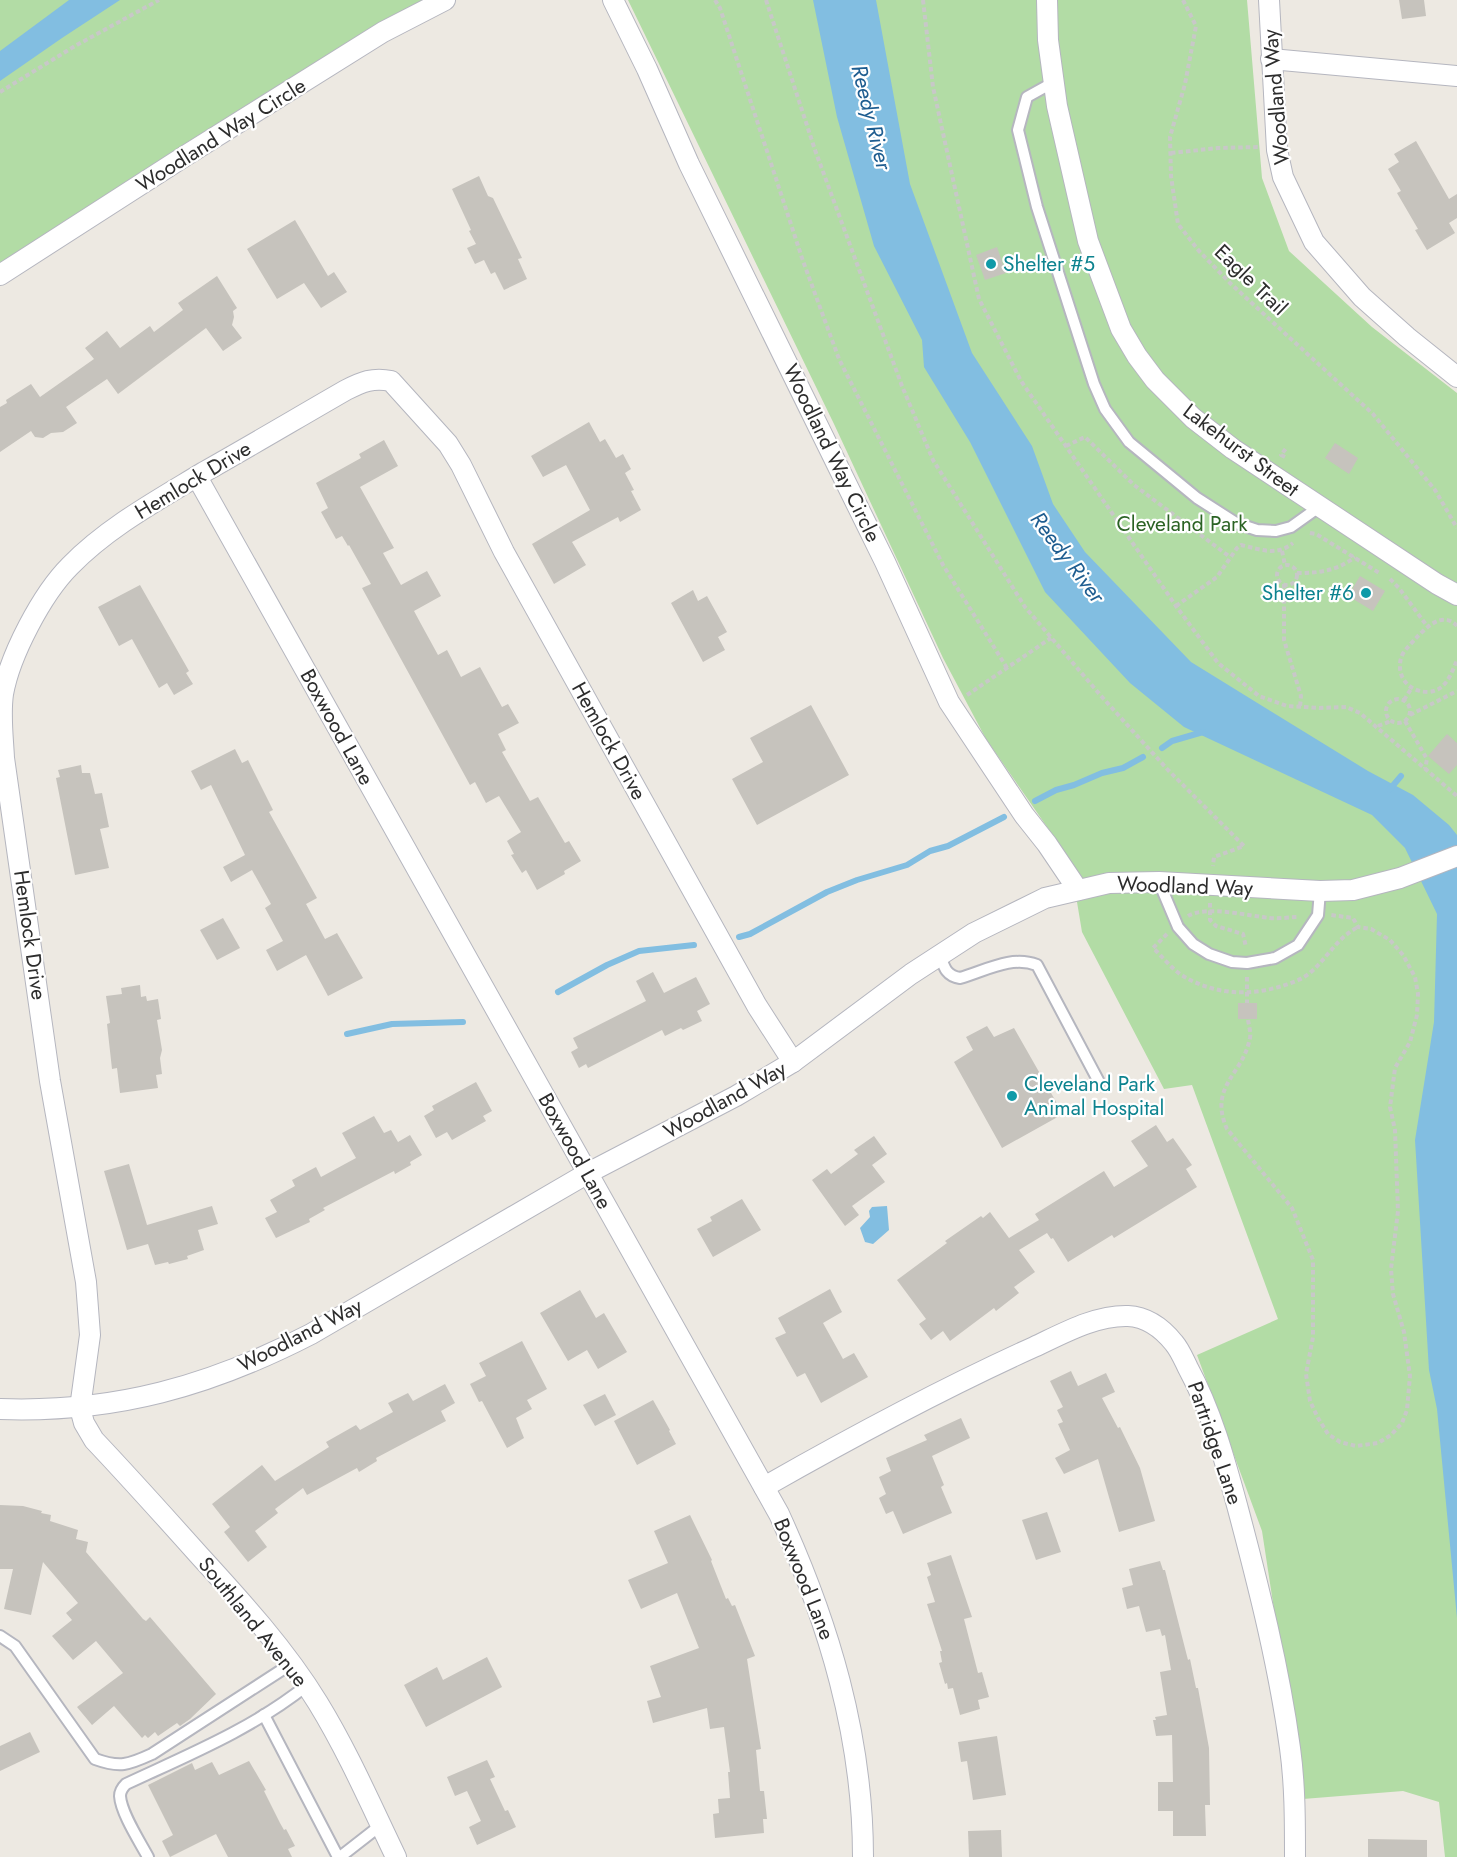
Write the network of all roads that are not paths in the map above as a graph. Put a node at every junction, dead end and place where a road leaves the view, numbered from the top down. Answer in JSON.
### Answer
{"nodes":[{"id":1,"x":445,"y":0,"type":"edge"},
{"id":2,"x":613,"y":0,"type":"edge"},
{"id":3,"x":1047,"y":0,"type":"edge"},
{"id":4,"x":1269,"y":0,"type":"edge"},
{"id":5,"x":1271,"y":59,"type":"junction"},
{"id":6,"x":1457,"y":76,"type":"edge"},
{"id":7,"x":1054,"y":82,"type":"junction"},
{"id":8,"x":0,"y":275,"type":"edge"},
{"id":9,"x":1457,"y":377,"type":"edge"},
{"id":10,"x":197,"y":477,"type":"junction"},
{"id":11,"x":1319,"y":507,"type":"junction"},
{"id":12,"x":1457,"y":595,"type":"edge"},
{"id":13,"x":1457,"y":856,"type":"edge"},
{"id":14,"x":1159,"y":882,"type":"junction"},
{"id":15,"x":1078,"y":890,"type":"junction"},
{"id":16,"x":1320,"y":891,"type":"junction"},
{"id":17,"x":940,"y":956,"type":"junction"},
{"id":18,"x":793,"y":1062,"type":"junction"},
{"id":19,"x":1099,"y":1082,"type":"dead end"},
{"id":20,"x":588,"y":1173,"type":"junction"},
{"id":21,"x":80,"y":1408,"type":"junction"},
{"id":22,"x":0,"y":1409,"type":"edge"},
{"id":23,"x":764,"y":1487,"type":"junction"},
{"id":24,"x":0,"y":1636,"type":"edge"},
{"id":25,"x":291,"y":1664,"type":"junction"},
{"id":26,"x":306,"y":1686,"type":"junction"},
{"id":27,"x":264,"y":1715,"type":"junction"},
{"id":28,"x":381,"y":1825,"type":"junction"},
{"id":29,"x":148,"y":1857,"type":"edge"},
{"id":30,"x":339,"y":1857,"type":"edge"},
{"id":31,"x":396,"y":1857,"type":"edge"},
{"id":32,"x":864,"y":1857,"type":"edge"},
{"id":33,"x":1295,"y":1857,"type":"edge"}],
"edges":[{"from":1,"to":8,"type":"street","name":"Woodland Way Circle"},
{"from":2,"to":15,"type":"street","name":"Woodland Way Circle"},
{"from":3,"to":7,"type":"street","name":"Lakehurst Street"},
{"from":4,"to":5,"type":"street","name":"Woodland Way"},
{"from":5,"to":6,"type":"street"},
{"from":5,"to":9,"type":"street","name":"Woodland Way"},
{"from":7,"to":11,"type":"street","name":"Lakehurst Street"},
{"from":7,"to":11,"type":"lane"},
{"from":10,"to":18,"type":"street","name":"Hemlock Drive"},
{"from":10,"to":20,"type":"street","name":"Boxwood Lane"},
{"from":10,"to":21,"type":"street","name":"Hemlock Drive"},
{"from":11,"to":12,"type":"street","name":"Lakehurst Street"},
{"from":13,"to":16,"type":"street","name":"Woodland Way"},
{"from":14,"to":15,"type":"street","name":"Woodland Way"},
{"from":14,"to":16,"type":"street","name":"Woodland Way"},
{"from":14,"to":16,"type":"lane"},
{"from":15,"to":17,"type":"street","name":"Woodland Way"},
{"from":17,"to":18,"type":"street","name":"Woodland Way"},
{"from":17,"to":19,"type":"lane"},
{"from":18,"to":20,"type":"street","name":"Woodland Way"},
{"from":20,"to":21,"type":"street","name":"Woodland Way"},
{"from":20,"to":23,"type":"street","name":"Boxwood Lane"},
{"from":21,"to":22,"type":"street","name":"Woodland Way"},
{"from":21,"to":25,"type":"street","name":"Southland Avenue"},
{"from":23,"to":32,"type":"street","name":"Boxwood Lane"},
{"from":23,"to":33,"type":"street","name":"Partridge Lane"},
{"from":24,"to":25,"type":"lane"},
{"from":25,"to":26,"type":"street","name":"Southland Avenue"},
{"from":26,"to":27,"type":"lane"},
{"from":26,"to":28,"type":"street","name":"Southland Avenue"},
{"from":27,"to":29,"type":"lane"},
{"from":27,"to":30,"type":"lane"},
{"from":28,"to":30,"type":"lane"},
{"from":28,"to":31,"type":"street","name":"Southland Avenue"}]}
